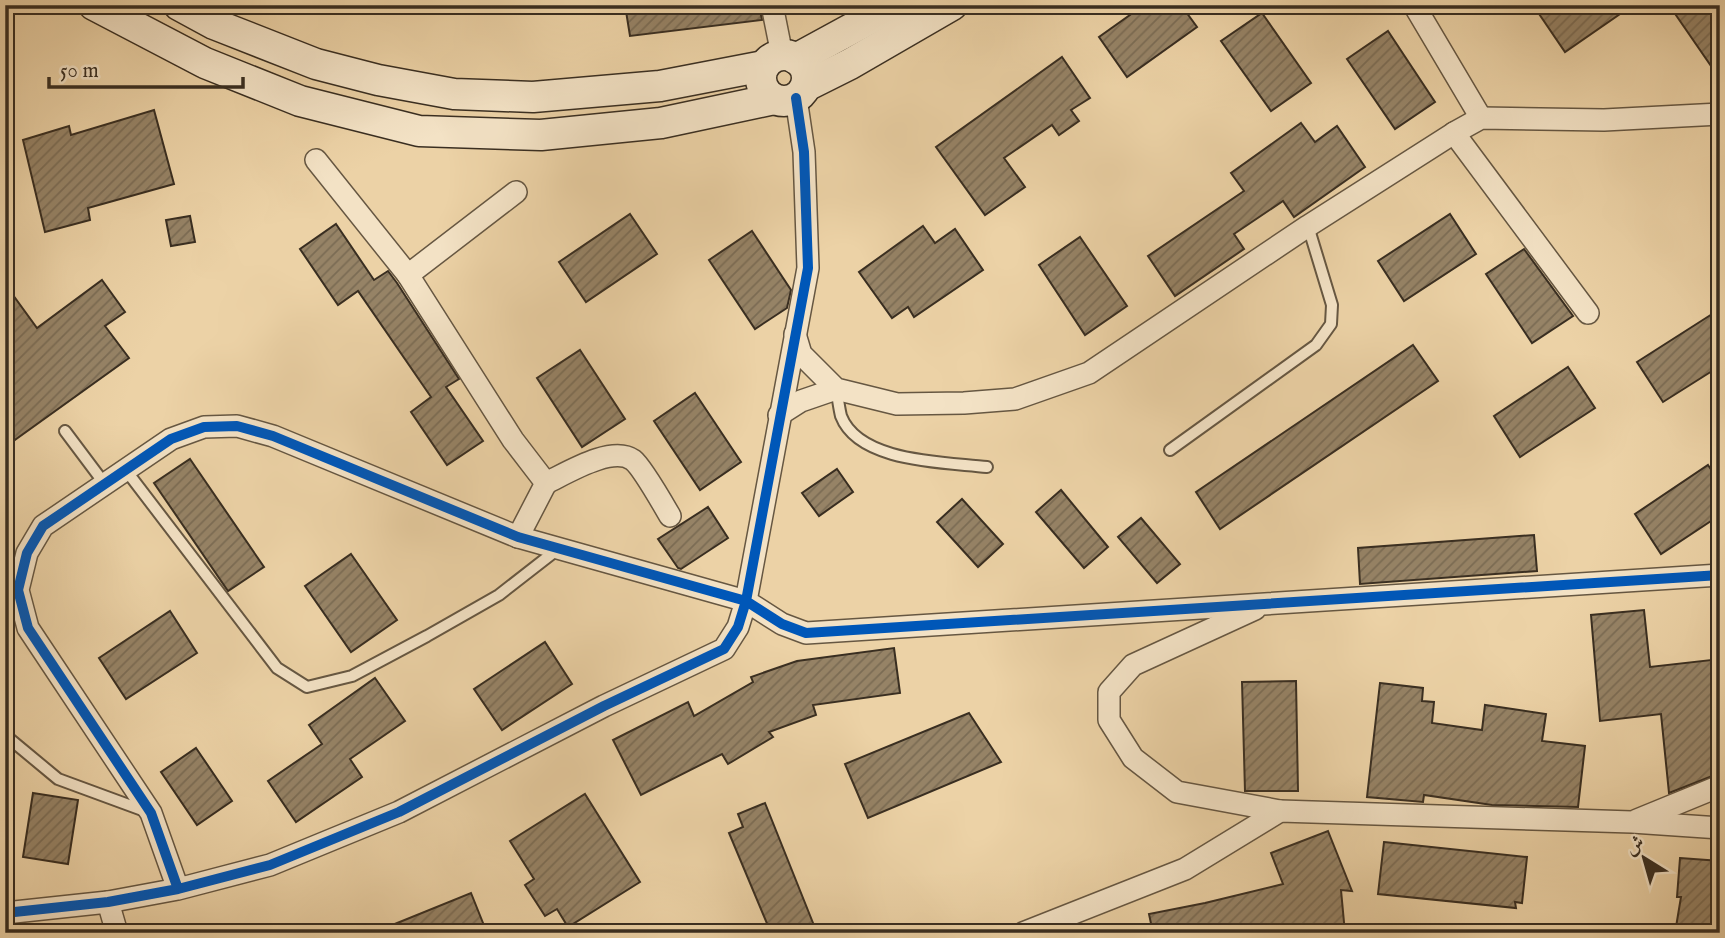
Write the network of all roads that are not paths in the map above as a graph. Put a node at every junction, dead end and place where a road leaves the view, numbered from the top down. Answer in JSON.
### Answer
{"nodes":[{"id":1,"x":94,"y":5,"type":"edge"},
{"id":2,"x":179,"y":5,"type":"edge"},
{"id":3,"x":772,"y":5,"type":"edge"},
{"id":4,"x":895,"y":5,"type":"edge"},
{"id":5,"x":952,"y":5,"type":"edge"},
{"id":6,"x":1414,"y":5,"type":"edge"},
{"id":7,"x":786,"y":77,"type":"junction"},
{"id":8,"x":1720,"y":114,"type":"edge"},
{"id":9,"x":1481,"y":118,"type":"junction"},
{"id":10,"x":1454,"y":132,"type":"junction"},
{"id":11,"x":316,"y":160,"type":"dead end"},
{"id":12,"x":516,"y":192,"type":"dead end"},
{"id":13,"x":1308,"y":226,"type":"junction"},
{"id":14,"x":408,"y":275,"type":"junction"},
{"id":15,"x":1588,"y":313,"type":"dead end"},
{"id":16,"x":795,"y":334,"type":"junction"},
{"id":17,"x":836,"y":389,"type":"junction"},
{"id":18,"x":779,"y":415,"type":"junction"},
{"id":19,"x":65,"y":431,"type":"dead end"},
{"id":20,"x":1170,"y":450,"type":"dead end"},
{"id":21,"x":988,"y":467,"type":"dead end"},
{"id":22,"x":125,"y":469,"type":"junction"},
{"id":23,"x":104,"y":483,"type":"junction"},
{"id":24,"x":546,"y":483,"type":"junction"},
{"id":25,"x":670,"y":516,"type":"dead end"},
{"id":26,"x":518,"y":537,"type":"junction"},
{"id":27,"x":558,"y":548,"type":"junction"},
{"id":28,"x":1720,"y":575,"type":"edge"},
{"id":29,"x":746,"y":601,"type":"junction"},
{"id":30,"x":1268,"y":603,"type":"junction"},
{"id":31,"x":5,"y":735,"type":"edge"},
{"id":32,"x":1720,"y":786,"type":"edge"},
{"id":33,"x":1280,"y":811,"type":"junction"},
{"id":34,"x":151,"y":813,"type":"junction"},
{"id":35,"x":1632,"y":822,"type":"junction"},
{"id":36,"x":1720,"y":828,"type":"edge"},
{"id":37,"x":178,"y":889,"type":"junction"},
{"id":38,"x":108,"y":902,"type":"junction"},
{"id":39,"x":5,"y":913,"type":"edge"},
{"id":40,"x":117,"y":933,"type":"edge"},
{"id":41,"x":1023,"y":933,"type":"edge"}],
"edges":[{"from":1,"to":7,"type":"main road"},
{"from":2,"to":7,"type":"main road"},
{"from":3,"to":7,"type":"street"},
{"from":4,"to":7,"type":"main road"},
{"from":5,"to":7,"type":"main road"},
{"from":6,"to":9,"type":"street"},
{"from":7,"to":16,"type":"street"},
{"from":8,"to":9,"type":"street"},
{"from":9,"to":10,"type":"street"},
{"from":10,"to":13,"type":"street"},
{"from":10,"to":15,"type":"street"},
{"from":11,"to":14,"type":"street"},
{"from":12,"to":14,"type":"street"},
{"from":13,"to":17,"type":"street"},
{"from":13,"to":20,"type":"lane"},
{"from":14,"to":24,"type":"street"},
{"from":16,"to":17,"type":"street"},
{"from":16,"to":18,"type":"street"},
{"from":17,"to":18,"type":"street"},
{"from":17,"to":21,"type":"lane"},
{"from":18,"to":29,"type":"street"},
{"from":19,"to":23,"type":"lane"},
{"from":22,"to":23,"type":"street"},
{"from":22,"to":26,"type":"street"},
{"from":22,"to":27,"type":"lane"},
{"from":23,"to":34,"type":"street"},
{"from":24,"to":25,"type":"street"},
{"from":24,"to":26,"type":"street"},
{"from":26,"to":27,"type":"street"},
{"from":27,"to":29,"type":"street"},
{"from":28,"to":30,"type":"street"},
{"from":29,"to":30,"type":"street"},
{"from":29,"to":37,"type":"street"},
{"from":30,"to":33,"type":"street"},
{"from":31,"to":34,"type":"lane"},
{"from":32,"to":35,"type":"street"},
{"from":33,"to":35,"type":"street"},
{"from":33,"to":41,"type":"street"},
{"from":34,"to":37,"type":"street"},
{"from":35,"to":36,"type":"street"},
{"from":37,"to":38,"type":"street"},
{"from":38,"to":39,"type":"street"},
{"from":38,"to":40,"type":"street"}]}
